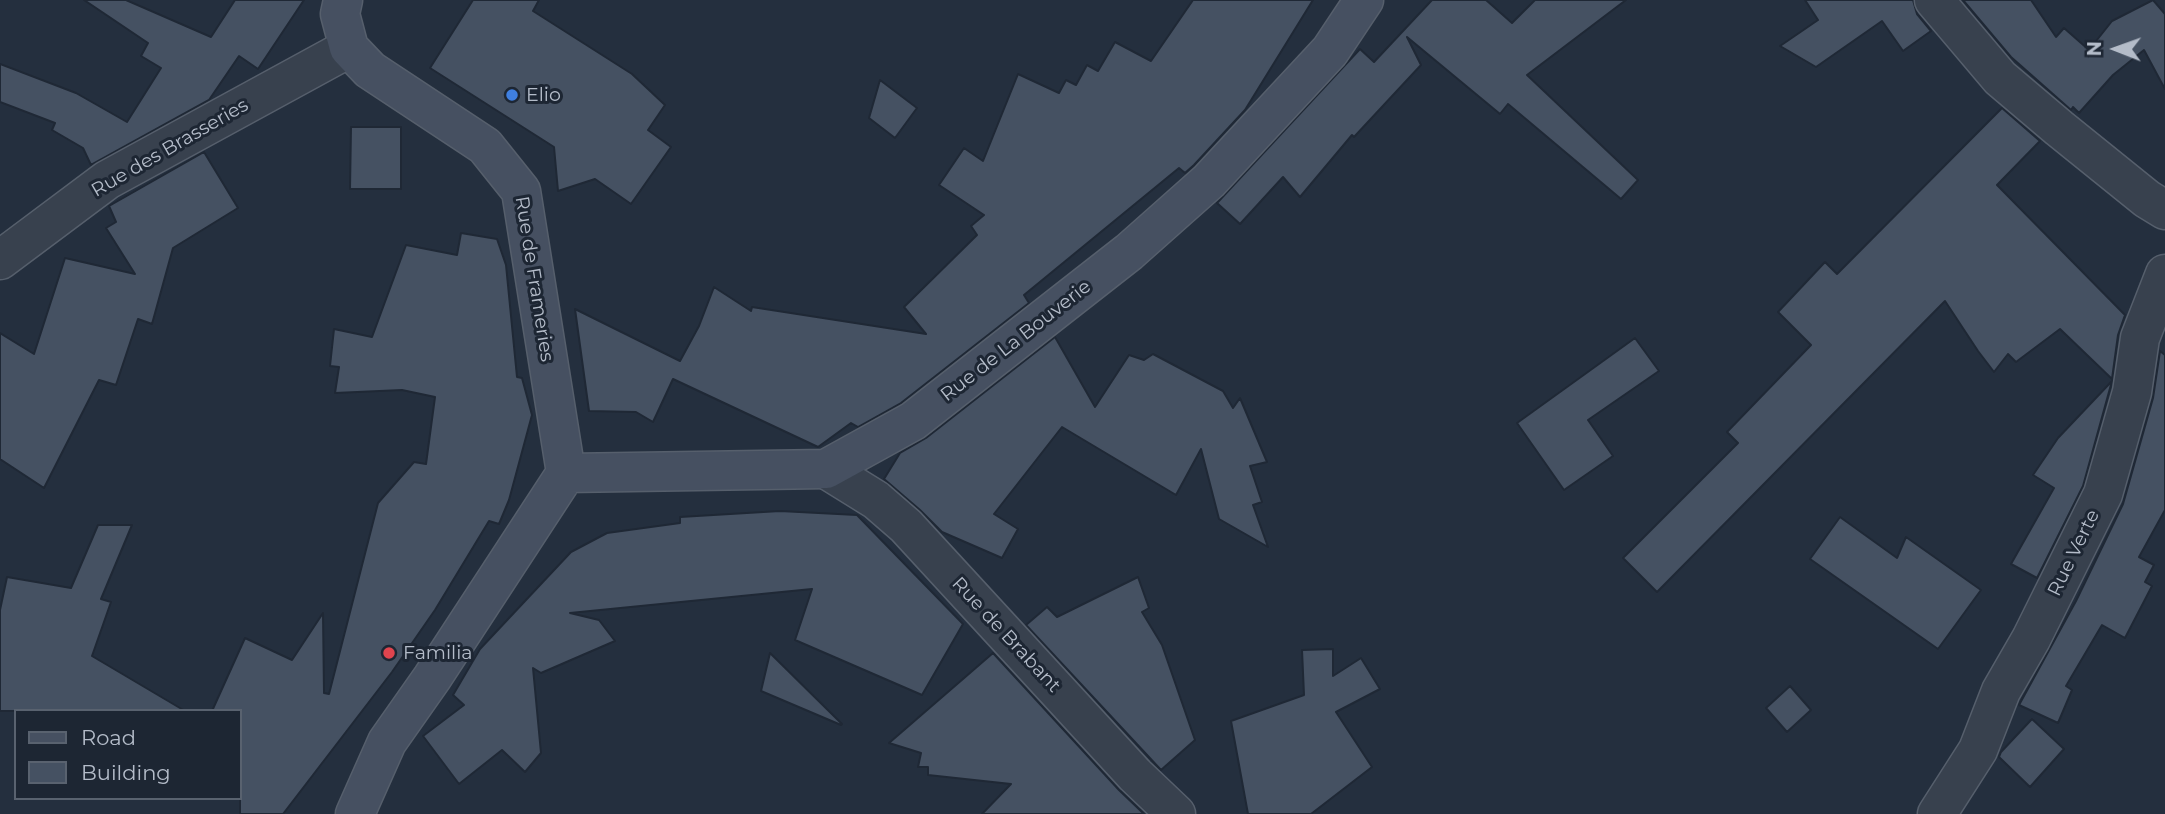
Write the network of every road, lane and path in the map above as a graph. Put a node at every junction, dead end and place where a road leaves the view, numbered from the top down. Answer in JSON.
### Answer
{"nodes":[{"id":1,"x":343,"y":0,"type":"edge"},
{"id":2,"x":1364,"y":0,"type":"edge"},
{"id":3,"x":1934,"y":0,"type":"edge"},
{"id":4,"x":349,"y":48,"type":"junction"},
{"id":5,"x":2165,"y":210,"type":"edge"},
{"id":6,"x":0,"y":260,"type":"edge"},
{"id":7,"x":2165,"y":274,"type":"edge"},
{"id":8,"x":826,"y":469,"type":"junction"},
{"id":9,"x":566,"y":473,"type":"junction"},
{"id":10,"x":355,"y":814,"type":"edge"},
{"id":11,"x":1176,"y":814,"type":"edge"},
{"id":12,"x":1937,"y":814,"type":"edge"}],
"edges":[{"from":1,"to":4,"type":"street"},
{"from":2,"to":8,"type":"street","name":"Rue de La Bouverie"},
{"from":3,"to":5,"type":"street"},
{"from":4,"to":6,"type":"street","name":"Rue des Brasseries"},
{"from":4,"to":9,"type":"street","name":"Rue de Frameries"},
{"from":7,"to":12,"type":"street","name":"Rue Verte"},
{"from":8,"to":9,"type":"street","name":"Rue de La Bouverie"},
{"from":8,"to":11,"type":"street","name":"Rue de Brabant"},
{"from":9,"to":10,"type":"street"}]}
